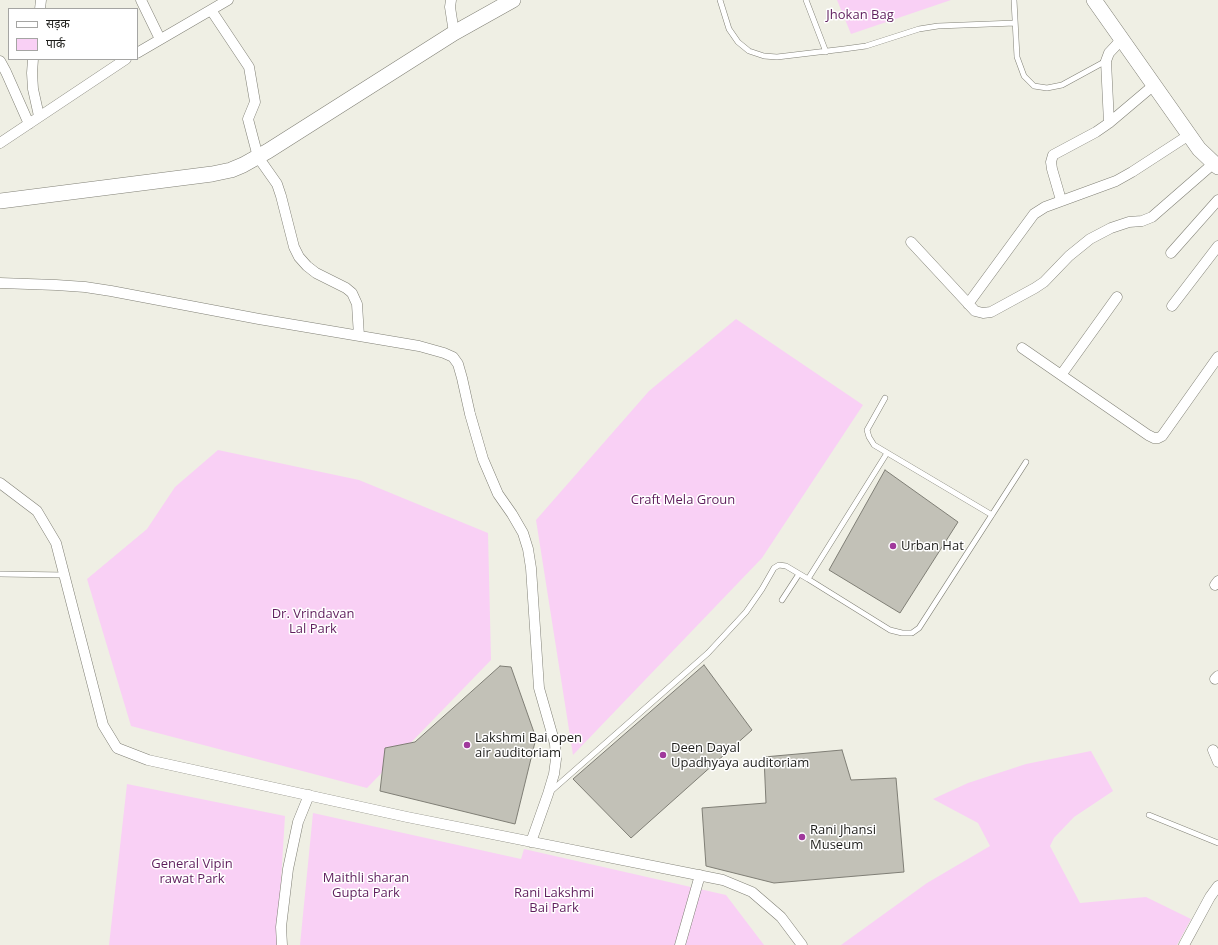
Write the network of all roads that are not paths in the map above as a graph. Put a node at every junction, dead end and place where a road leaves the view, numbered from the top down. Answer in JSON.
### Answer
{"nodes":[{"id":1,"x":141,"y":0,"type":"edge"},
{"id":2,"x":228,"y":0,"type":"edge"},
{"id":3,"x":451,"y":0,"type":"edge"},
{"id":4,"x":513,"y":0,"type":"edge"},
{"id":5,"x":720,"y":0,"type":"edge"},
{"id":6,"x":806,"y":0,"type":"edge"},
{"id":7,"x":1014,"y":0,"type":"edge"},
{"id":8,"x":1094,"y":0,"type":"edge"},
{"id":9,"x":211,"y":10,"type":"junction"},
{"id":10,"x":1015,"y":23,"type":"junction"},
{"id":11,"x":454,"y":33,"type":"junction"},
{"id":12,"x":160,"y":39,"type":"junction"},
{"id":13,"x":1122,"y":40,"type":"junction"},
{"id":14,"x":138,"y":52,"type":"edge"},
{"id":15,"x":826,"y":52,"type":"junction"},
{"id":16,"x":33,"y":60,"type":"edge"},
{"id":17,"x":124,"y":60,"type":"edge"},
{"id":18,"x":0,"y":61,"type":"edge"},
{"id":19,"x":1106,"y":61,"type":"junction"},
{"id":20,"x":1154,"y":85,"type":"junction"},
{"id":21,"x":39,"y":116,"type":"junction"},
{"id":22,"x":1109,"y":123,"type":"junction"},
{"id":23,"x":29,"y":124,"type":"junction"},
{"id":24,"x":1189,"y":135,"type":"junction"},
{"id":25,"x":0,"y":143,"type":"edge"},
{"id":26,"x":258,"y":157,"type":"junction"},
{"id":27,"x":1216,"y":165,"type":"edge"},
{"id":28,"x":1061,"y":200,"type":"junction"},
{"id":29,"x":1218,"y":200,"type":"edge"},
{"id":30,"x":0,"y":201,"type":"edge"},
{"id":31,"x":911,"y":242,"type":"dead end"},
{"id":32,"x":1218,"y":246,"type":"edge"},
{"id":33,"x":1171,"y":253,"type":"dead end"},
{"id":34,"x":0,"y":283,"type":"edge"},
{"id":35,"x":1117,"y":297,"type":"dead end"},
{"id":36,"x":968,"y":304,"type":"junction"},
{"id":37,"x":1172,"y":306,"type":"dead end"},
{"id":38,"x":359,"y":336,"type":"junction"},
{"id":39,"x":1022,"y":348,"type":"dead end"},
{"id":40,"x":1218,"y":357,"type":"edge"},
{"id":41,"x":1061,"y":375,"type":"junction"},
{"id":42,"x":885,"y":398,"type":"dead end"},
{"id":43,"x":887,"y":453,"type":"junction"},
{"id":44,"x":1026,"y":462,"type":"dead end"},
{"id":45,"x":0,"y":483,"type":"edge"},
{"id":46,"x":992,"y":515,"type":"junction"},
{"id":47,"x":0,"y":574,"type":"edge"},
{"id":48,"x":799,"y":574,"type":"junction"},
{"id":49,"x":64,"y":575,"type":"junction"},
{"id":50,"x":808,"y":579,"type":"junction"},
{"id":51,"x":782,"y":600,"type":"dead end"},
{"id":52,"x":1213,"y":750,"type":"dead end"},
{"id":53,"x":1218,"y":762,"type":"edge"},
{"id":54,"x":548,"y":794,"type":"junction"},
{"id":55,"x":309,"y":795,"type":"junction"},
{"id":56,"x":1149,"y":815,"type":"dead end"},
{"id":57,"x":531,"y":842,"type":"junction"},
{"id":58,"x":1218,"y":843,"type":"edge"},
{"id":59,"x":700,"y":875,"type":"junction"},
{"id":60,"x":1218,"y":886,"type":"edge"},
{"id":61,"x":282,"y":945,"type":"edge"},
{"id":62,"x":680,"y":945,"type":"edge"},
{"id":63,"x":802,"y":945,"type":"edge"},
{"id":64,"x":1184,"y":945,"type":"edge"}],
"edges":[{"from":1,"to":12,"type":"street"},
{"from":2,"to":9,"type":"street"},
{"from":3,"to":11,"type":"street"},
{"from":4,"to":11,"type":"street"},
{"from":5,"to":15,"type":"lane"},
{"from":6,"to":15,"type":"lane"},
{"from":7,"to":10,"type":"lane"},
{"from":8,"to":13,"type":"street"},
{"from":9,"to":12,"type":"street"},
{"from":9,"to":26,"type":"street"},
{"from":10,"to":15,"type":"lane"},
{"from":10,"to":19,"type":"lane"},
{"from":11,"to":26,"type":"street"},
{"from":12,"to":14,"type":"street"},
{"from":13,"to":19,"type":"street"},
{"from":13,"to":20,"type":"street"},
{"from":16,"to":21,"type":"street"},
{"from":17,"to":21,"type":"street"},
{"from":18,"to":23,"type":"street"},
{"from":19,"to":22,"type":"street"},
{"from":20,"to":22,"type":"street"},
{"from":20,"to":24,"type":"street"},
{"from":21,"to":23,"type":"street"},
{"from":22,"to":28,"type":"street"},
{"from":23,"to":25,"type":"street"},
{"from":24,"to":27,"type":"street"},
{"from":24,"to":28,"type":"street"},
{"from":26,"to":30,"type":"street"},
{"from":26,"to":38,"type":"street"},
{"from":27,"to":36,"type":"street"},
{"from":28,"to":36,"type":"street"},
{"from":29,"to":33,"type":"street"},
{"from":31,"to":36,"type":"street"},
{"from":32,"to":37,"type":"street"},
{"from":34,"to":38,"type":"street"},
{"from":35,"to":41,"type":"street"},
{"from":38,"to":54,"type":"street"},
{"from":39,"to":41,"type":"street"},
{"from":40,"to":41,"type":"street"},
{"from":42,"to":43,"type":"lane"},
{"from":43,"to":46,"type":"lane"},
{"from":43,"to":50,"type":"lane"},
{"from":44,"to":46,"type":"lane"},
{"from":45,"to":49,"type":"street"},
{"from":46,"to":50,"type":"lane"},
{"from":47,"to":49,"type":"lane"},
{"from":48,"to":50,"type":"lane"},
{"from":48,"to":51,"type":"lane"},
{"from":48,"to":54,"type":"lane"},
{"from":49,"to":55,"type":"street"},
{"from":52,"to":53,"type":"street"},
{"from":54,"to":57,"type":"street"},
{"from":55,"to":57,"type":"street"},
{"from":55,"to":61,"type":"street"},
{"from":56,"to":58,"type":"lane"},
{"from":57,"to":59,"type":"street"},
{"from":59,"to":62,"type":"street"},
{"from":59,"to":63,"type":"street"},
{"from":60,"to":64,"type":"street"}]}
